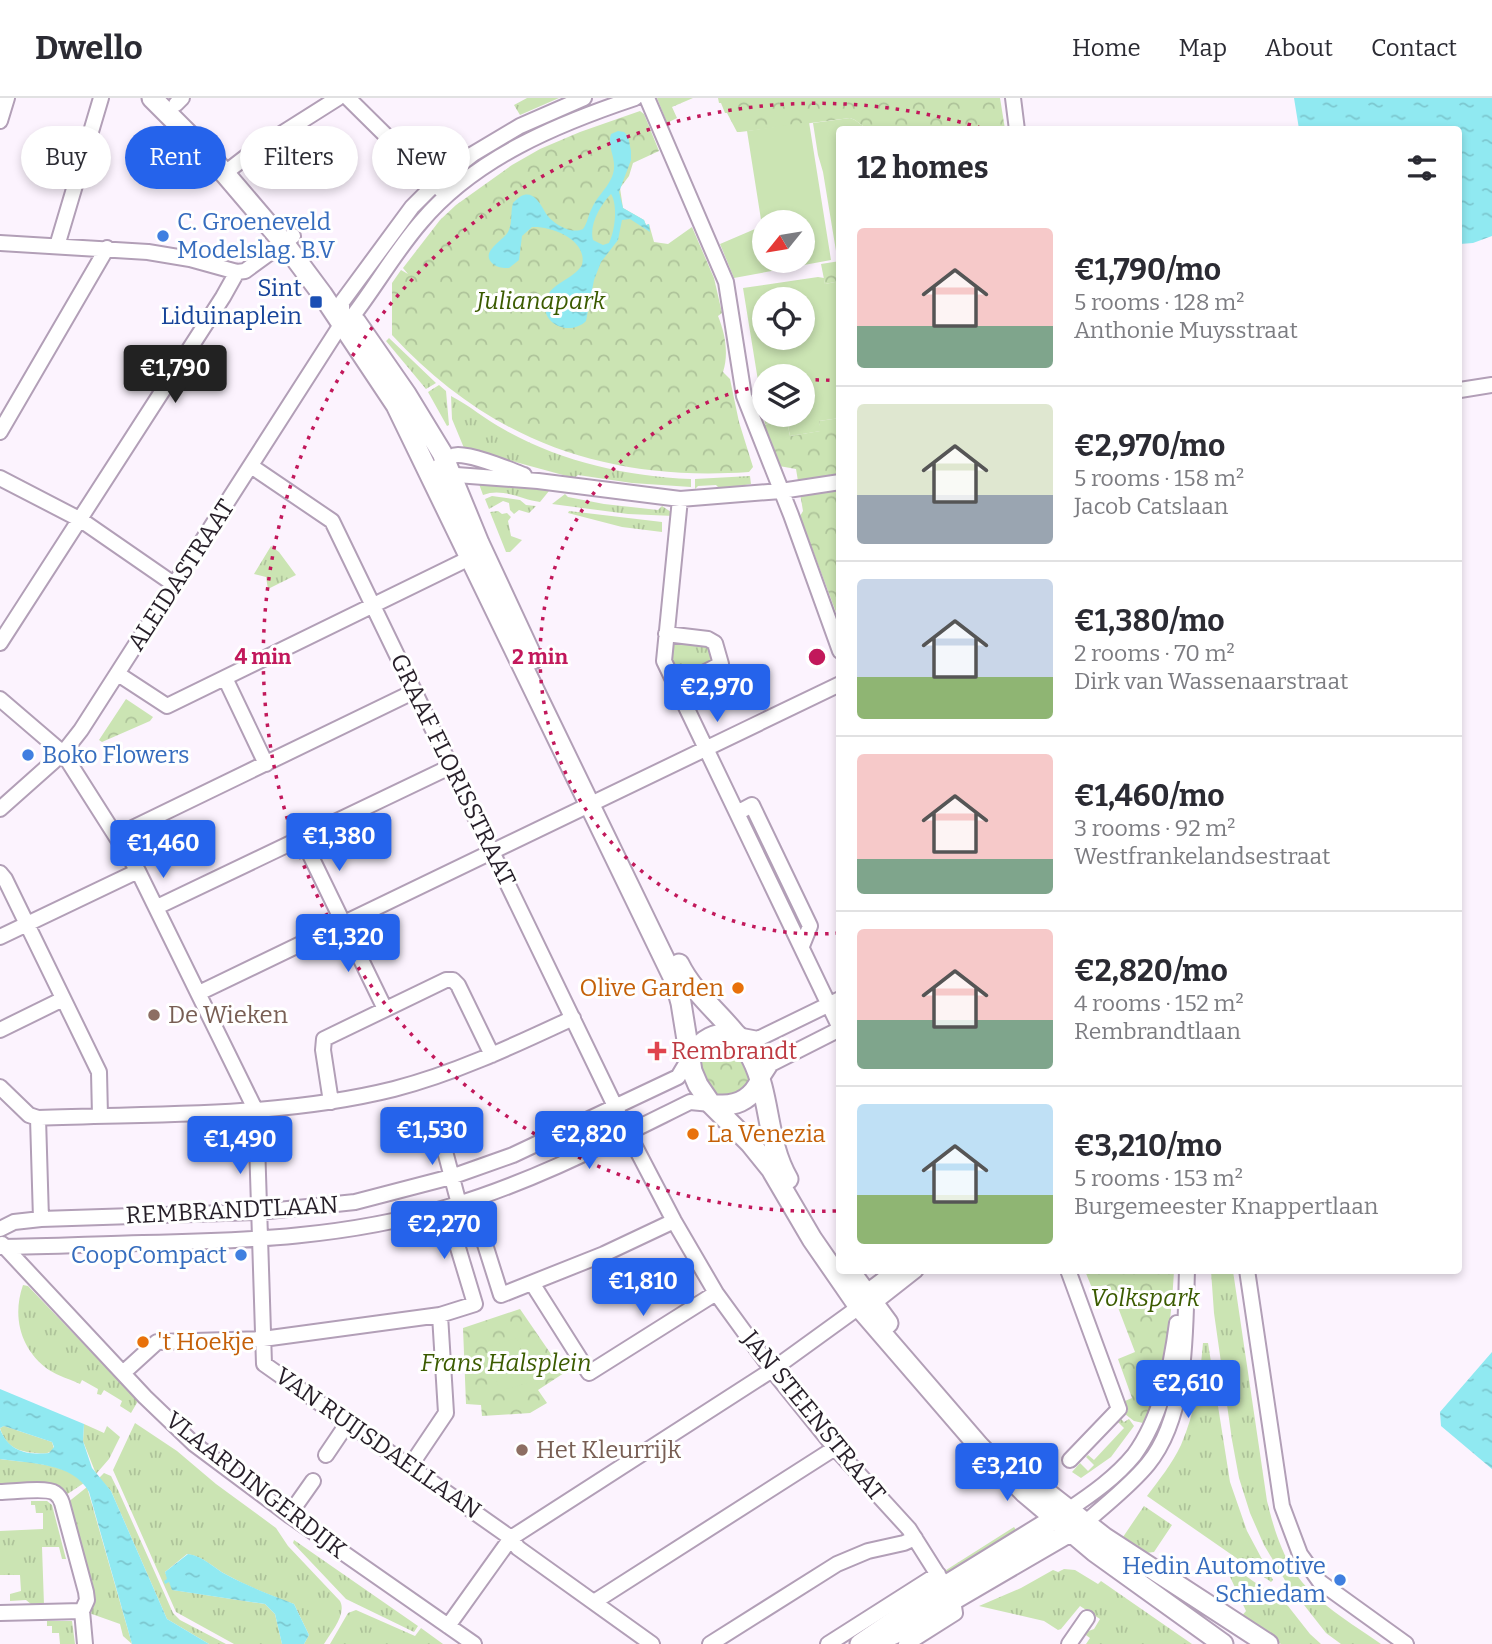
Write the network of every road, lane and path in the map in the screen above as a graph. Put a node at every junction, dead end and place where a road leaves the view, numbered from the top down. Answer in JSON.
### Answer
{"nodes":[{"id":1,"x":7,"y":98,"type":"edge"},
{"id":2,"x":101,"y":98,"type":"edge"},
{"id":3,"x":152,"y":98,"type":"edge"},
{"id":4,"x":338,"y":98,"type":"edge"},
{"id":5,"x":348,"y":98,"type":"edge"},
{"id":6,"x":584,"y":98,"type":"edge"},
{"id":7,"x":635,"y":98,"type":"edge"},
{"id":8,"x":647,"y":98,"type":"edge"},
{"id":9,"x":1013,"y":98,"type":"edge"},
{"id":10,"x":176,"y":100,"type":"edge"},
{"id":11,"x":0,"y":121,"type":"edge"},
{"id":12,"x":376,"y":126,"type":"edge"},
{"id":13,"x":1016,"y":126,"type":"edge"},
{"id":14,"x":470,"y":156,"type":"edge"},
{"id":15,"x":230,"y":169,"type":"junction"},
{"id":16,"x":430,"y":189,"type":"edge"},
{"id":17,"x":439,"y":189,"type":"edge"},
{"id":18,"x":446,"y":197,"type":"junction"},
{"id":19,"x":289,"y":239,"type":"junction"},
{"id":20,"x":0,"y":243,"type":"edge"},
{"id":21,"x":57,"y":246,"type":"junction"},
{"id":22,"x":107,"y":248,"type":"junction"},
{"id":23,"x":237,"y":272,"type":"junction"},
{"id":24,"x":346,"y":314,"type":"junction"},
{"id":25,"x":1492,"y":385,"type":"edge"},
{"id":26,"x":1462,"y":390,"type":"edge"},
{"id":27,"x":0,"y":432,"type":"edge"},
{"id":28,"x":251,"y":466,"type":"junction"},
{"id":29,"x":442,"y":469,"type":"junction"},
{"id":30,"x":0,"y":478,"type":"edge"},
{"id":31,"x":836,"y":483,"type":"edge"},
{"id":32,"x":781,"y":491,"type":"junction"},
{"id":33,"x":680,"y":499,"type":"junction"},
{"id":34,"x":81,"y":520,"type":"junction"},
{"id":35,"x":477,"y":555,"type":"junction"},
{"id":36,"x":175,"y":585,"type":"junction"},
{"id":37,"x":373,"y":605,"type":"junction"},
{"id":38,"x":666,"y":634,"type":"junction"},
{"id":39,"x":836,"y":641,"type":"edge"},
{"id":40,"x":0,"y":643,"type":"edge"},
{"id":41,"x":118,"y":674,"type":"junction"},
{"id":42,"x":225,"y":678,"type":"junction"},
{"id":43,"x":836,"y":686,"type":"edge"},
{"id":44,"x":676,"y":687,"type":"junction"},
{"id":45,"x":415,"y":691,"type":"junction"},
{"id":46,"x":0,"y":699,"type":"edge"},
{"id":47,"x":706,"y":749,"type":"junction"},
{"id":48,"x":63,"y":753,"type":"junction"},
{"id":49,"x":266,"y":764,"type":"junction"},
{"id":50,"x":452,"y":766,"type":"junction"},
{"id":51,"x":594,"y":802,"type":"junction"},
{"id":52,"x":0,"y":809,"type":"edge"},
{"id":53,"x":116,"y":835,"type":"junction"},
{"id":54,"x":302,"y":838,"type":"junction"},
{"id":55,"x":493,"y":851,"type":"junction"},
{"id":56,"x":138,"y":871,"type":"junction"},
{"id":57,"x":0,"y":873,"type":"edge"},
{"id":58,"x":157,"y":907,"type":"junction"},
{"id":59,"x":27,"y":924,"type":"junction"},
{"id":60,"x":343,"y":924,"type":"junction"},
{"id":61,"x":0,"y":937,"type":"edge"},
{"id":62,"x":199,"y":993,"type":"junction"},
{"id":63,"x":63,"y":999,"type":"junction"},
{"id":64,"x":835,"y":1002,"type":"edge"},
{"id":65,"x":385,"y":1009,"type":"junction"},
{"id":66,"x":573,"y":1018,"type":"junction"},
{"id":67,"x":0,"y":1030,"type":"edge"},
{"id":68,"x":836,"y":1031,"type":"edge"},
{"id":69,"x":737,"y":1035,"type":"junction"},
{"id":70,"x":492,"y":1055,"type":"junction"},
{"id":71,"x":690,"y":1057,"type":"junction"},
{"id":72,"x":760,"y":1081,"type":"junction"},
{"id":73,"x":0,"y":1087,"type":"edge"},
{"id":74,"x":331,"y":1102,"type":"junction"},
{"id":75,"x":711,"y":1104,"type":"junction"},
{"id":76,"x":615,"y":1107,"type":"junction"},
{"id":77,"x":256,"y":1111,"type":"junction"},
{"id":78,"x":100,"y":1116,"type":"junction"},
{"id":79,"x":37,"y":1118,"type":"junction"},
{"id":80,"x":437,"y":1121,"type":"dead end"},
{"id":81,"x":628,"y":1133,"type":"junction"},
{"id":82,"x":451,"y":1178,"type":"junction"},
{"id":83,"x":459,"y":1204,"type":"junction"},
{"id":84,"x":259,"y":1212,"type":"junction"},
{"id":85,"x":41,"y":1219,"type":"junction"},
{"id":86,"x":674,"y":1221,"type":"junction"},
{"id":87,"x":0,"y":1229,"type":"edge"},
{"id":88,"x":259,"y":1240,"type":"junction"},
{"id":89,"x":2,"y":1245,"type":"edge"},
{"id":90,"x":836,"y":1253,"type":"edge"},
{"id":91,"x":836,"y":1267,"type":"edge"},
{"id":92,"x":842,"y":1274,"type":"edge"},
{"id":93,"x":851,"y":1274,"type":"edge"},
{"id":94,"x":892,"y":1274,"type":"edge"},
{"id":95,"x":910,"y":1274,"type":"edge"},
{"id":96,"x":1069,"y":1274,"type":"edge"},
{"id":97,"x":1185,"y":1274,"type":"edge"},
{"id":98,"x":1186,"y":1274,"type":"edge"},
{"id":99,"x":1248,"y":1274,"type":"edge"},
{"id":100,"x":532,"y":1283,"type":"junction"},
{"id":101,"x":716,"y":1293,"type":"junction"},
{"id":102,"x":866,"y":1301,"type":"junction"},
{"id":103,"x":440,"y":1315,"type":"junction"},
{"id":104,"x":263,"y":1339,"type":"junction"},
{"id":105,"x":772,"y":1370,"type":"junction"},
{"id":106,"x":123,"y":1373,"type":"junction"},
{"id":107,"x":349,"y":1421,"type":"junction"},
{"id":108,"x":835,"y":1448,"type":"junction"},
{"id":109,"x":326,"y":1455,"type":"dead end"},
{"id":110,"x":1070,"y":1461,"type":"dead end"},
{"id":111,"x":411,"y":1465,"type":"junction"},
{"id":112,"x":313,"y":1481,"type":"dead end"},
{"id":113,"x":0,"y":1492,"type":"edge"},
{"id":114,"x":289,"y":1515,"type":"junction"},
{"id":115,"x":1061,"y":1515,"type":"junction"},
{"id":116,"x":1078,"y":1528,"type":"junction"},
{"id":117,"x":511,"y":1538,"type":"junction"},
{"id":118,"x":915,"y":1538,"type":"junction"},
{"id":119,"x":945,"y":1587,"type":"junction"},
{"id":120,"x":594,"y":1602,"type":"junction"},
{"id":121,"x":82,"y":1611,"type":"junction"},
{"id":122,"x":0,"y":1613,"type":"edge"},
{"id":123,"x":1087,"y":1618,"type":"dead end"},
{"id":124,"x":448,"y":1626,"type":"junction"},
{"id":125,"x":85,"y":1644,"type":"edge"},
{"id":126,"x":474,"y":1644,"type":"edge"},
{"id":127,"x":652,"y":1644,"type":"edge"},
{"id":128,"x":710,"y":1644,"type":"edge"},
{"id":129,"x":828,"y":1644,"type":"edge"},
{"id":130,"x":860,"y":1644,"type":"edge"},
{"id":131,"x":875,"y":1644,"type":"edge"},
{"id":132,"x":906,"y":1644,"type":"edge"},
{"id":133,"x":1069,"y":1644,"type":"edge"},
{"id":134,"x":1223,"y":1644,"type":"edge"},
{"id":135,"x":1268,"y":1644,"type":"edge"},
{"id":136,"x":1406,"y":1644,"type":"edge"}],
"edges":[{"from":1,"to":11,"type":"street"},
{"from":2,"to":21,"type":"street"},
{"from":3,"to":15,"type":"main road"},
{"from":4,"to":15,"type":"street"},
{"from":5,"to":12,"type":"street"},
{"from":6,"to":14,"type":"street"},
{"from":7,"to":18,"type":"street"},
{"from":8,"to":32,"type":"street"},
{"from":9,"to":13,"type":"street"},
{"from":10,"to":15,"type":"main road"},
{"from":15,"to":19,"type":"main road"},
{"from":16,"to":24,"type":"street"},
{"from":17,"to":18,"type":"street"},
{"from":18,"to":24,"type":"street"},
{"from":19,"to":23,"type":"street"},
{"from":19,"to":24,"type":"main road"},
{"from":20,"to":21,"type":"street"},
{"from":21,"to":22,"type":"street"},
{"from":22,"to":23,"type":"street"},
{"from":22,"to":27,"type":"street"},
{"from":23,"to":34,"type":"street"},
{"from":24,"to":28,"type":"street","name":"ALEIDASTRAAT"},
{"from":24,"to":29,"type":"main road"},
{"from":25,"to":26,"type":"street"},
{"from":28,"to":36,"type":"street","name":"ALEIDASTRAAT"},
{"from":28,"to":37,"type":"street","name":"GRAAF FLORISSTRAAT"},
{"from":29,"to":33,"type":"street"},
{"from":29,"to":35,"type":"main road"},
{"from":30,"to":34,"type":"street"},
{"from":31,"to":32,"type":"street"},
{"from":32,"to":33,"type":"street"},
{"from":32,"to":39,"type":"street"},
{"from":33,"to":38,"type":"street"},
{"from":34,"to":36,"type":"street"},
{"from":34,"to":40,"type":"street"},
{"from":35,"to":37,"type":"street"},
{"from":35,"to":51,"type":"main road"},
{"from":36,"to":41,"type":"street","name":"ALEIDASTRAAT"},
{"from":37,"to":42,"type":"street"},
{"from":37,"to":45,"type":"street","name":"GRAAF FLORISSTRAAT"},
{"from":38,"to":44,"type":"street"},
{"from":38,"to":44,"type":"street"},
{"from":41,"to":42,"type":"street"},
{"from":41,"to":48,"type":"street","name":"ALEIDASTRAAT"},
{"from":42,"to":49,"type":"street"},
{"from":43,"to":47,"type":"street"},
{"from":44,"to":47,"type":"street"},
{"from":45,"to":49,"type":"street"},
{"from":45,"to":50,"type":"street","name":"GRAAF FLORISSTRAAT"},
{"from":46,"to":48,"type":"street"},
{"from":47,"to":51,"type":"street"},
{"from":47,"to":64,"type":"street"},
{"from":48,"to":52,"type":"street","name":"ALEIDASTRAAT"},
{"from":48,"to":53,"type":"street"},
{"from":49,"to":53,"type":"street"},
{"from":50,"to":54,"type":"street"},
{"from":50,"to":55,"type":"street","name":"GRAAF FLORISSTRAAT"},
{"from":51,"to":55,"type":"street"},
{"from":51,"to":69,"type":"main road"},
{"from":51,"to":71,"type":"main road"},
{"from":53,"to":56,"type":"street"},
{"from":54,"to":58,"type":"street"},
{"from":54,"to":60,"type":"street"},
{"from":55,"to":60,"type":"street"},
{"from":55,"to":66,"type":"street","name":"GRAAF FLORISSTRAAT"},
{"from":56,"to":58,"type":"street"},
{"from":56,"to":59,"type":"street"},
{"from":57,"to":59,"type":"street"},
{"from":58,"to":62,"type":"street"},
{"from":59,"to":61,"type":"street"},
{"from":59,"to":63,"type":"street"},
{"from":60,"to":62,"type":"street"},
{"from":60,"to":65,"type":"street"},
{"from":62,"to":77,"type":"street"},
{"from":63,"to":67,"type":"street"},
{"from":63,"to":78,"type":"street"},
{"from":64,"to":69,"type":"street"},
{"from":65,"to":70,"type":"street"},
{"from":65,"to":74,"type":"street"},
{"from":66,"to":70,"type":"street"},
{"from":66,"to":76,"type":"street","name":"GRAAF FLORISSTRAAT"},
{"from":68,"to":72,"type":"street"},
{"from":69,"to":71,"type":"main road"},
{"from":69,"to":72,"type":"main road"},
{"from":70,"to":74,"type":"street"},
{"from":71,"to":75,"type":"main road"},
{"from":71,"to":76,"type":"street","name":"REMBRANDTLAAN"},
{"from":72,"to":75,"type":"main road"},
{"from":72,"to":90,"type":"main road"},
{"from":73,"to":79,"type":"street"},
{"from":74,"to":77,"type":"street"},
{"from":75,"to":81,"type":"street","name":"REMBRANDTLAAN"},
{"from":75,"to":91,"type":"main road"},
{"from":76,"to":81,"type":"street"},
{"from":76,"to":82,"type":"street","name":"REMBRANDTLAAN"},
{"from":77,"to":78,"type":"street"},
{"from":77,"to":84,"type":"street"},
{"from":78,"to":79,"type":"street"},
{"from":79,"to":85,"type":"street"},
{"from":80,"to":82,"type":"street"},
{"from":81,"to":83,"type":"street","name":"REMBRANDTLAAN"},
{"from":81,"to":86,"type":"street","name":"JAN STEENSTRAAT"},
{"from":82,"to":83,"type":"street"},
{"from":82,"to":84,"type":"street","name":"REMBRANDTLAAN"},
{"from":83,"to":88,"type":"street","name":"REMBRANDTLAAN"},
{"from":83,"to":100,"type":"street"},
{"from":83,"to":103,"type":"street"},
{"from":84,"to":85,"type":"street","name":"REMBRANDTLAAN"},
{"from":84,"to":88,"type":"street"},
{"from":85,"to":87,"type":"street","name":"REMBRANDTLAAN"},
{"from":86,"to":100,"type":"street"},
{"from":86,"to":101,"type":"street","name":"JAN STEENSTRAAT"},
{"from":88,"to":89,"type":"street","name":"REMBRANDTLAAN"},
{"from":88,"to":104,"type":"street"},
{"from":89,"to":106,"type":"street","name":"VLAARDINGERDIJK"},
{"from":92,"to":102,"type":"main road"},
{"from":93,"to":102,"type":"main road"},
{"from":94,"to":102,"type":"street"},
{"from":95,"to":102,"type":"street"},
{"from":96,"to":110,"type":"street"},
{"from":97,"to":115,"type":"street"},
{"from":98,"to":116,"type":"street"},
{"from":99,"to":136,"type":"street"},
{"from":100,"to":101,"type":"street"},
{"from":101,"to":105,"type":"street","name":"JAN STEENSTRAAT"},
{"from":102,"to":105,"type":"street"},
{"from":102,"to":115,"type":"main road"},
{"from":103,"to":104,"type":"street"},
{"from":103,"to":111,"type":"street"},
{"from":104,"to":106,"type":"street"},
{"from":104,"to":107,"type":"street","name":"VAN RUIJSDAELLAAN"},
{"from":105,"to":108,"type":"street","name":"JAN STEENSTRAAT"},
{"from":105,"to":117,"type":"street"},
{"from":106,"to":114,"type":"street","name":"VLAARDINGERDIJK"},
{"from":107,"to":109,"type":"street"},
{"from":107,"to":111,"type":"street","name":"VAN RUIJSDAELLAAN"},
{"from":108,"to":118,"type":"street","name":"JAN STEENSTRAAT"},
{"from":108,"to":120,"type":"street"},
{"from":111,"to":117,"type":"street","name":"VAN RUIJSDAELLAAN"},
{"from":112,"to":114,"type":"street"},
{"from":113,"to":121,"type":"street"},
{"from":114,"to":124,"type":"street","name":"VLAARDINGERDIJK"},
{"from":115,"to":116,"type":"main road"},
{"from":115,"to":119,"type":"main road"},
{"from":116,"to":119,"type":"main road"},
{"from":116,"to":134,"type":"main road"},
{"from":116,"to":135,"type":"main road"},
{"from":117,"to":120,"type":"street","name":"VAN RUIJSDAELLAAN"},
{"from":117,"to":124,"type":"street"},
{"from":118,"to":119,"type":"street","name":"JAN STEENSTRAAT"},
{"from":118,"to":128,"type":"street"},
{"from":119,"to":129,"type":"street"},
{"from":119,"to":130,"type":"main road"},
{"from":119,"to":131,"type":"main road"},
{"from":119,"to":132,"type":"street"},
{"from":120,"to":127,"type":"street","name":"VAN RUIJSDAELLAAN"},
{"from":121,"to":122,"type":"street"},
{"from":121,"to":125,"type":"street"},
{"from":123,"to":133,"type":"street"},
{"from":124,"to":126,"type":"street","name":"VLAARDINGERDIJK"}]}
